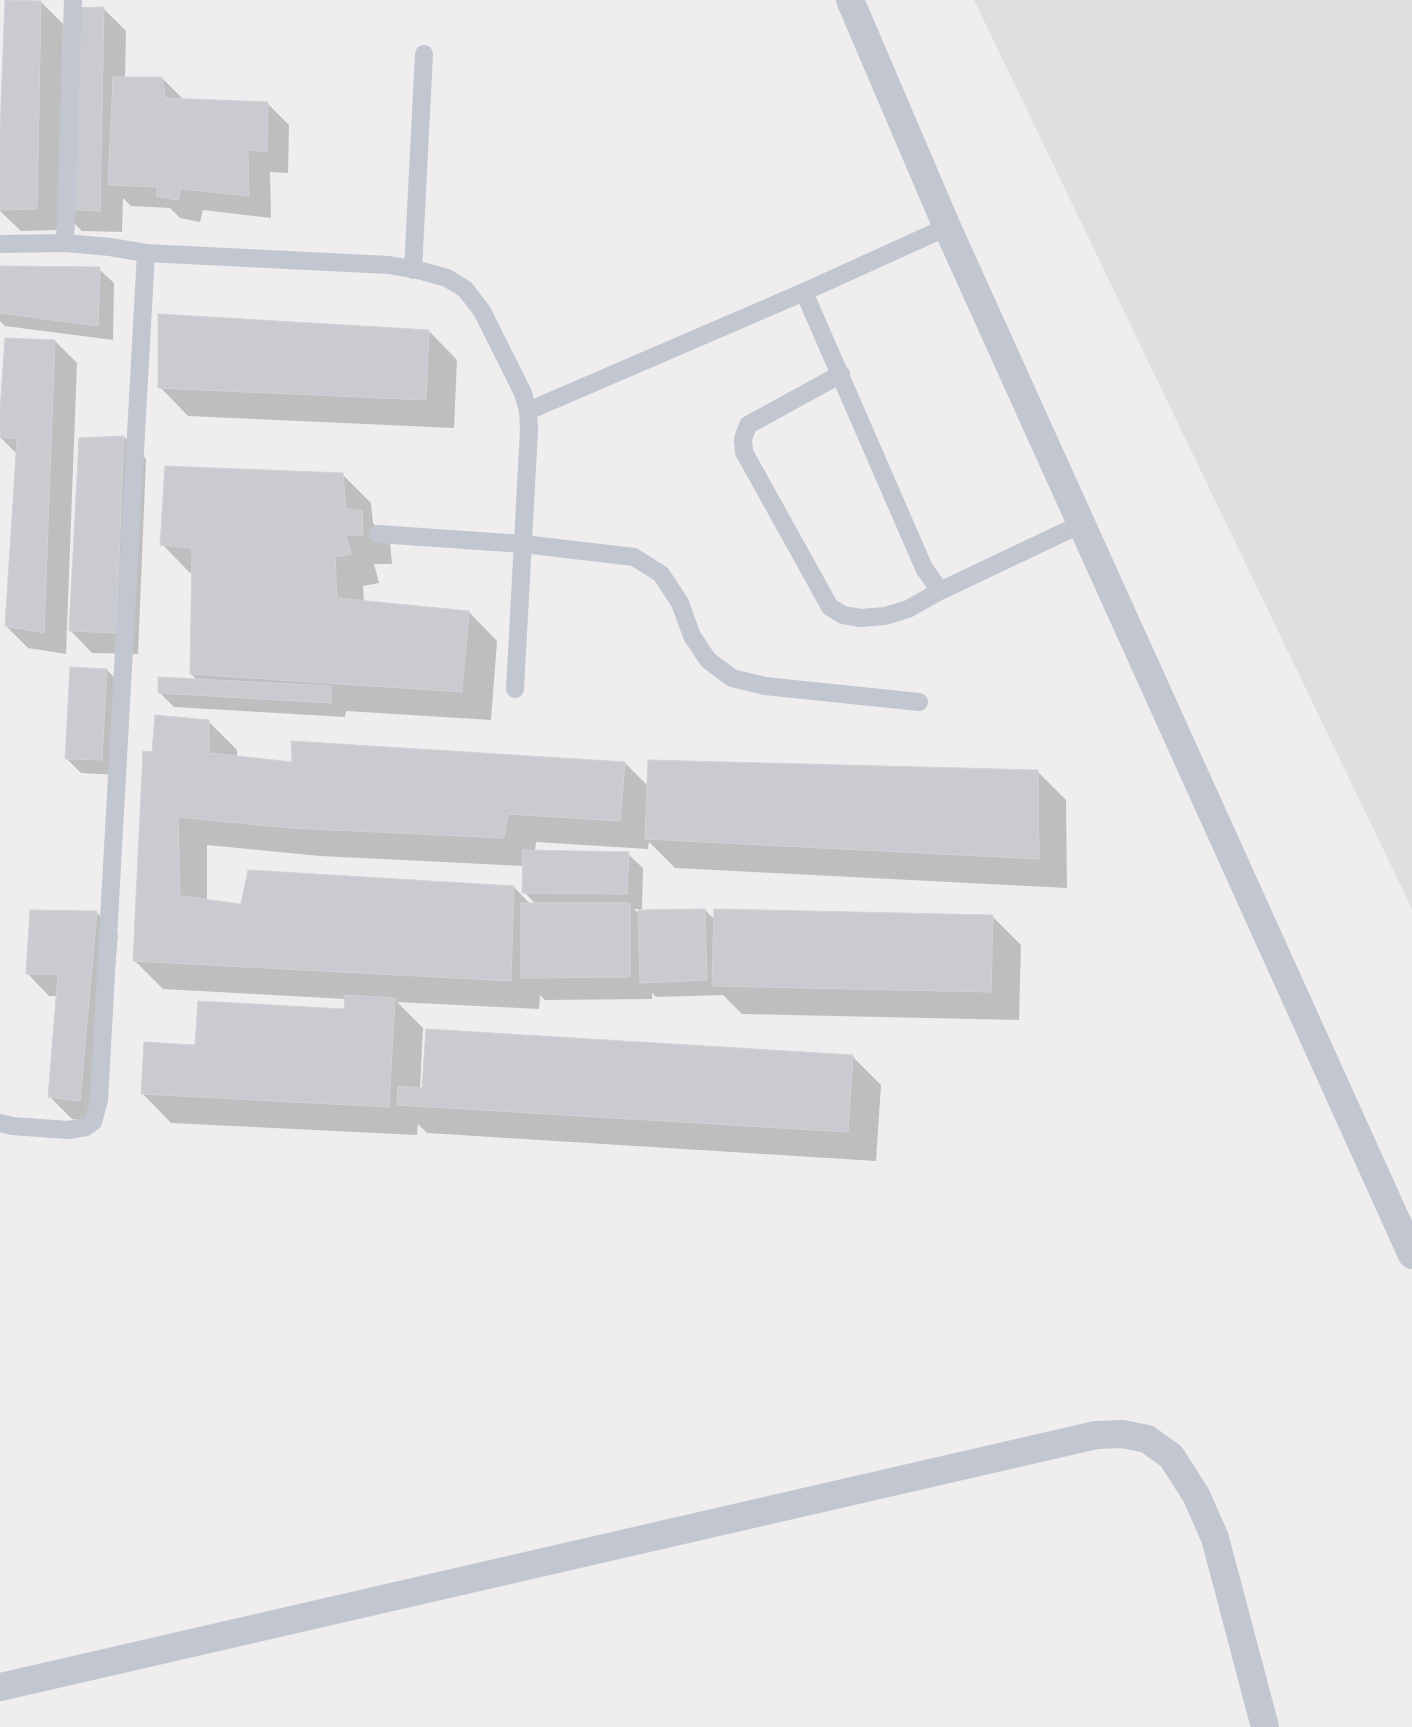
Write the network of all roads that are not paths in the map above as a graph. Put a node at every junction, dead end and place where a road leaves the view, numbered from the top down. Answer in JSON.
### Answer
{"nodes":[{"id":1,"x":73,"y":0,"type":"edge"},
{"id":2,"x":850,"y":0,"type":"edge"},
{"id":3,"x":424,"y":54,"type":"dead end"},
{"id":4,"x":947,"y":227,"type":"junction"},
{"id":5,"x":65,"y":243,"type":"junction"},
{"id":6,"x":0,"y":244,"type":"edge"},
{"id":7,"x":146,"y":253,"type":"junction"},
{"id":8,"x":413,"y":270,"type":"junction"},
{"id":9,"x":804,"y":292,"type":"junction"},
{"id":10,"x":840,"y":374,"type":"junction"},
{"id":11,"x":528,"y":411,"type":"junction"},
{"id":12,"x":1081,"y":524,"type":"junction"},
{"id":13,"x":378,"y":534,"type":"dead end"},
{"id":14,"x":523,"y":544,"type":"junction"},
{"id":15,"x":940,"y":591,"type":"junction"},
{"id":16,"x":515,"y":689,"type":"dead end"},
{"id":17,"x":919,"y":702,"type":"dead end"},
{"id":18,"x":0,"y":1122,"type":"edge"},
{"id":19,"x":1412,"y":1255,"type":"edge"},
{"id":20,"x":0,"y":1688,"type":"edge"},
{"id":21,"x":1265,"y":1727,"type":"edge"}],
"edges":[{"from":1,"to":5,"type":"lane"},
{"from":2,"to":4,"type":"street"},
{"from":3,"to":8,"type":"lane"},
{"from":4,"to":9,"type":"lane"},
{"from":4,"to":12,"type":"street"},
{"from":5,"to":6,"type":"lane"},
{"from":5,"to":7,"type":"lane"},
{"from":7,"to":8,"type":"lane"},
{"from":7,"to":18,"type":"lane"},
{"from":8,"to":11,"type":"lane"},
{"from":9,"to":10,"type":"lane"},
{"from":9,"to":11,"type":"lane"},
{"from":10,"to":15,"type":"lane"},
{"from":10,"to":15,"type":"lane"},
{"from":11,"to":14,"type":"lane"},
{"from":12,"to":15,"type":"lane"},
{"from":12,"to":19,"type":"street"},
{"from":13,"to":14,"type":"lane"},
{"from":14,"to":16,"type":"lane"},
{"from":14,"to":17,"type":"lane"},
{"from":20,"to":21,"type":"street"}]}
